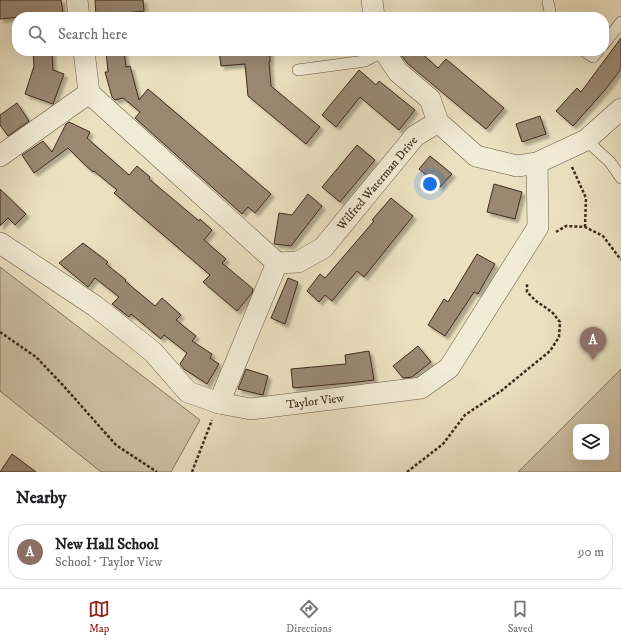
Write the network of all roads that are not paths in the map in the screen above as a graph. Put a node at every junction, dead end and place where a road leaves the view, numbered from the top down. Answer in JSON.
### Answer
{"nodes":[{"id":1,"x":77,"y":0,"type":"edge"},
{"id":2,"x":372,"y":0,"type":"edge"},
{"id":3,"x":548,"y":2,"type":"dead end"},
{"id":4,"x":78,"y":12,"type":"edge"},
{"id":5,"x":373,"y":12,"type":"edge"},
{"id":6,"x":550,"y":12,"type":"edge"},
{"id":7,"x":621,"y":22,"type":"edge"},
{"id":8,"x":609,"y":38,"type":"edge"},
{"id":9,"x":85,"y":56,"type":"edge"},
{"id":10,"x":374,"y":56,"type":"edge"},
{"id":11,"x":387,"y":56,"type":"edge"},
{"id":12,"x":298,"y":70,"type":"dead end"},
{"id":13,"x":89,"y":93,"type":"junction"},
{"id":14,"x":621,"y":109,"type":"edge"},
{"id":15,"x":438,"y":122,"type":"junction"},
{"id":16,"x":586,"y":140,"type":"junction"},
{"id":17,"x":0,"y":156,"type":"edge"},
{"id":18,"x":537,"y":163,"type":"junction"},
{"id":19,"x":621,"y":178,"type":"edge"},
{"id":20,"x":0,"y":243,"type":"edge"},
{"id":21,"x":277,"y":263,"type":"junction"},
{"id":22,"x":219,"y":403,"type":"junction"}],
"edges":[{"from":1,"to":4,"type":"street"},
{"from":2,"to":5,"type":"street"},
{"from":3,"to":6,"type":"lane"},
{"from":7,"to":8,"type":"lane"},
{"from":9,"to":13,"type":"street"},
{"from":10,"to":12,"type":"lane"},
{"from":11,"to":15,"type":"street"},
{"from":13,"to":17,"type":"street"},
{"from":13,"to":21,"type":"street"},
{"from":14,"to":16,"type":"street"},
{"from":15,"to":18,"type":"street"},
{"from":15,"to":21,"type":"street","name":"Wilfred Waterman Drive"},
{"from":16,"to":18,"type":"street"},
{"from":16,"to":19,"type":"lane"},
{"from":18,"to":22,"type":"street","name":"Taylor View"},
{"from":20,"to":22,"type":"street","name":"Taylor View"},
{"from":21,"to":22,"type":"street"}]}
